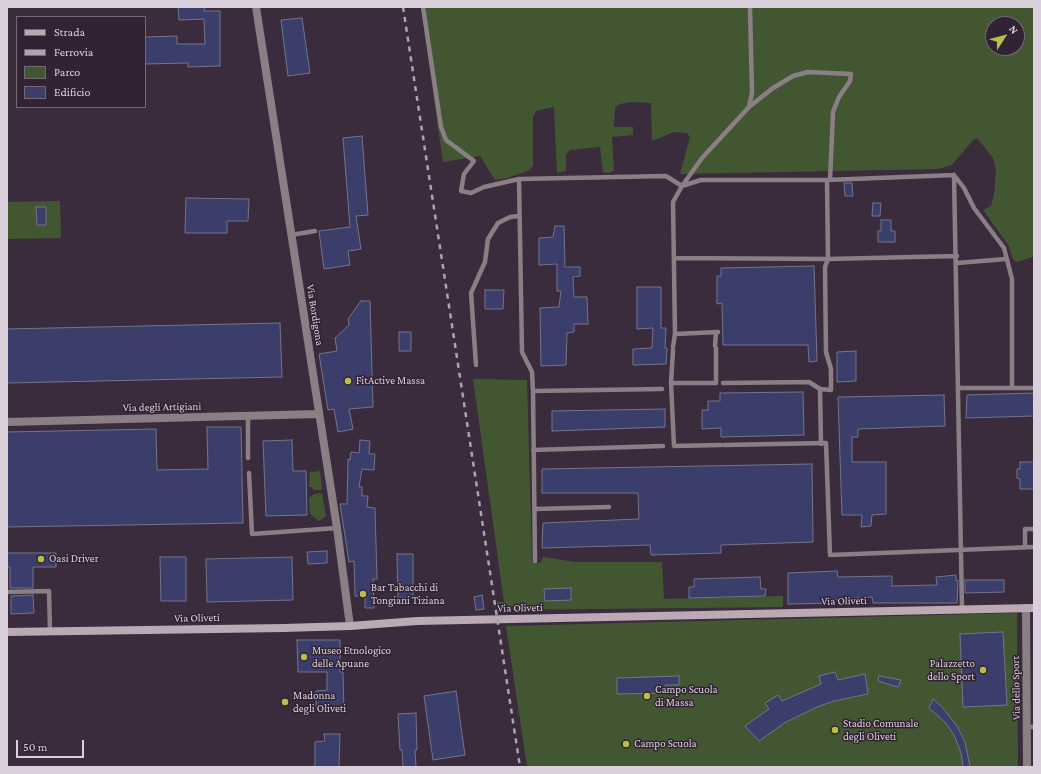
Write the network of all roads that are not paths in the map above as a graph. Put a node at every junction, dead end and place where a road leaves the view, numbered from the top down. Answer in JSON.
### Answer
{"nodes":[{"id":1,"x":256,"y":7,"type":"edge"},
{"id":2,"x":422,"y":7,"type":"edge"},
{"id":3,"x":750,"y":7,"type":"edge"},
{"id":4,"x":749,"y":107,"type":"junction"},
{"id":5,"x":954,"y":175,"type":"junction"},
{"id":6,"x":519,"y":179,"type":"junction"},
{"id":7,"x":829,"y":180,"type":"junction"},
{"id":8,"x":682,"y":186,"type":"junction"},
{"id":9,"x":519,"y":216,"type":"junction"},
{"id":10,"x":315,"y":231,"type":"dead end"},
{"id":11,"x":291,"y":235,"type":"junction"},
{"id":12,"x":957,"y":256,"type":"junction"},
{"id":13,"x":674,"y":258,"type":"junction"},
{"id":14,"x":828,"y":259,"type":"junction"},
{"id":15,"x":1006,"y":259,"type":"junction"},
{"id":16,"x":957,"y":264,"type":"junction"},
{"id":17,"x":675,"y":334,"type":"junction"},
{"id":18,"x":476,"y":365,"type":"dead end"},
{"id":19,"x":671,"y":383,"type":"junction"},
{"id":20,"x":720,"y":383,"type":"junction"},
{"id":21,"x":958,"y":388,"type":"junction"},
{"id":22,"x":1012,"y":388,"type":"junction"},
{"id":23,"x":1034,"y":388,"type":"edge"},
{"id":24,"x":671,"y":389,"type":"junction"},
{"id":25,"x":820,"y":389,"type":"junction"},
{"id":26,"x":533,"y":391,"type":"junction"},
{"id":27,"x":318,"y":414,"type":"junction"},
{"id":28,"x":248,"y":416,"type":"junction"},
{"id":29,"x":7,"y":422,"type":"edge"},
{"id":30,"x":821,"y":444,"type":"junction"},
{"id":31,"x":674,"y":446,"type":"junction"},
{"id":32,"x":533,"y":450,"type":"junction"},
{"id":33,"x":248,"y":458,"type":"dead end"},
{"id":34,"x":248,"y":473,"type":"dead end"},
{"id":35,"x":609,"y":507,"type":"dead end"},
{"id":36,"x":534,"y":509,"type":"junction"},
{"id":37,"x":337,"y":528,"type":"junction"},
{"id":38,"x":1034,"y":529,"type":"edge"},
{"id":39,"x":1034,"y":547,"type":"edge"},
{"id":40,"x":1025,"y":548,"type":"junction"},
{"id":41,"x":961,"y":550,"type":"junction"},
{"id":42,"x":535,"y":561,"type":"dead end"},
{"id":43,"x":7,"y":592,"type":"edge"},
{"id":44,"x":1030,"y":608,"type":"edge"},
{"id":45,"x":962,"y":610,"type":"junction"},
{"id":46,"x":350,"y":626,"type":"junction"},
{"id":47,"x":50,"y":631,"type":"junction"},
{"id":48,"x":7,"y":632,"type":"edge"},
{"id":49,"x":1031,"y":727,"type":"edge"},
{"id":50,"x":1027,"y":767,"type":"edge"}],
"edges":[{"from":1,"to":11,"type":"street","name":"Via Bordigona"},
{"from":2,"to":6,"type":"lane"},
{"from":3,"to":4,"type":"lane"},
{"from":4,"to":7,"type":"lane"},
{"from":4,"to":8,"type":"lane"},
{"from":5,"to":7,"type":"lane"},
{"from":5,"to":12,"type":"lane"},
{"from":5,"to":15,"type":"lane"},
{"from":6,"to":8,"type":"lane"},
{"from":6,"to":9,"type":"lane"},
{"from":7,"to":8,"type":"lane"},
{"from":7,"to":14,"type":"lane"},
{"from":8,"to":13,"type":"lane"},
{"from":9,"to":18,"type":"lane"},
{"from":9,"to":26,"type":"lane"},
{"from":10,"to":11,"type":"lane"},
{"from":11,"to":27,"type":"street","name":"Via Bordigona"},
{"from":12,"to":14,"type":"lane"},
{"from":12,"to":16,"type":"lane"},
{"from":13,"to":14,"type":"lane"},
{"from":13,"to":17,"type":"lane"},
{"from":14,"to":25,"type":"lane"},
{"from":15,"to":16,"type":"lane"},
{"from":15,"to":22,"type":"lane"},
{"from":16,"to":21,"type":"lane"},
{"from":17,"to":19,"type":"lane"},
{"from":17,"to":20,"type":"lane"},
{"from":19,"to":20,"type":"lane"},
{"from":19,"to":24,"type":"lane"},
{"from":20,"to":25,"type":"lane"},
{"from":21,"to":22,"type":"lane"},
{"from":21,"to":41,"type":"lane"},
{"from":22,"to":23,"type":"lane"},
{"from":24,"to":26,"type":"lane"},
{"from":24,"to":31,"type":"lane"},
{"from":25,"to":30,"type":"lane"},
{"from":26,"to":32,"type":"lane"},
{"from":27,"to":28,"type":"street","name":"Via degli Artigiani"},
{"from":27,"to":37,"type":"street","name":"Via Bordigona"},
{"from":28,"to":29,"type":"street","name":"Via degli Artigiani"},
{"from":28,"to":33,"type":"lane"},
{"from":30,"to":31,"type":"lane"},
{"from":30,"to":41,"type":"lane"},
{"from":31,"to":32,"type":"lane"},
{"from":32,"to":36,"type":"lane"},
{"from":34,"to":37,"type":"lane"},
{"from":35,"to":36,"type":"lane"},
{"from":36,"to":42,"type":"lane"},
{"from":37,"to":46,"type":"street","name":"Via Bordigona"},
{"from":38,"to":40,"type":"lane"},
{"from":39,"to":40,"type":"lane"},
{"from":40,"to":41,"type":"lane"},
{"from":41,"to":45,"type":"lane"},
{"from":43,"to":47,"type":"lane"},
{"from":44,"to":45,"type":"main road","name":"Via Oliveti"},
{"from":44,"to":49,"type":"street","name":"Via dello Sport"},
{"from":45,"to":46,"type":"main road","name":"Via Oliveti"},
{"from":46,"to":47,"type":"main road","name":"Via Oliveti"},
{"from":47,"to":48,"type":"main road","name":"Via Oliveti"},
{"from":49,"to":50,"type":"street","name":"Via dello Sport"}]}
